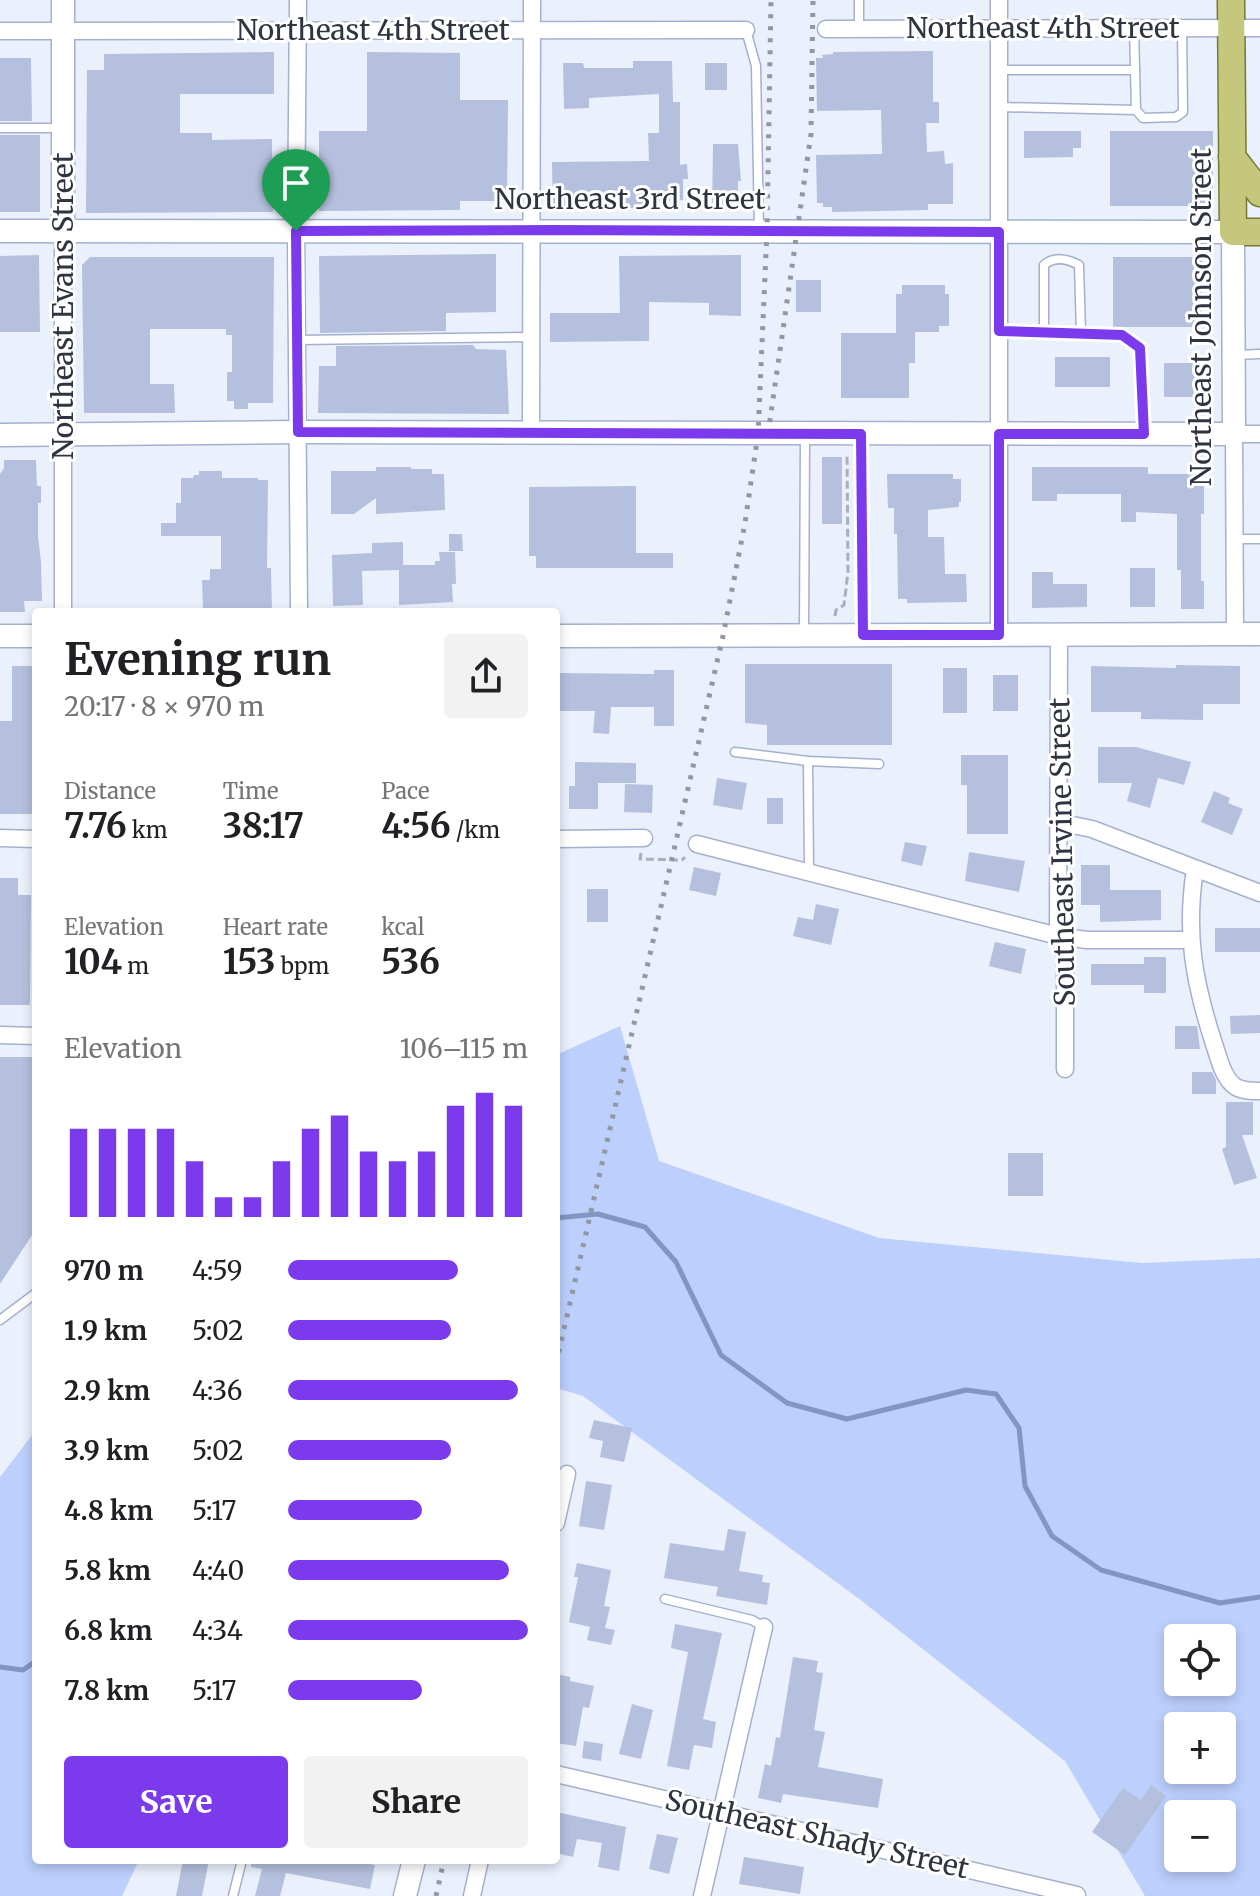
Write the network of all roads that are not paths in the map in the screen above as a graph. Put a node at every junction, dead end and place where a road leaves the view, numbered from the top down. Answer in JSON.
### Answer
{"nodes":[{"id":1,"x":63,"y":0,"type":"edge"},
{"id":2,"x":298,"y":0,"type":"edge"},
{"id":3,"x":532,"y":0,"type":"edge"},
{"id":4,"x":859,"y":0,"type":"edge"},
{"id":5,"x":999,"y":0,"type":"edge"},
{"id":6,"x":1231,"y":0,"type":"edge"},
{"id":7,"x":999,"y":27,"type":"junction"},
{"id":8,"x":859,"y":28,"type":"junction"},
{"id":9,"x":1134,"y":28,"type":"junction"},
{"id":10,"x":1182,"y":28,"type":"junction"},
{"id":11,"x":1231,"y":28,"type":"junction"},
{"id":12,"x":1260,"y":28,"type":"edge"},
{"id":13,"x":826,"y":29,"type":"dead end"},
{"id":14,"x":298,"y":30,"type":"junction"},
{"id":15,"x":532,"y":30,"type":"junction"},
{"id":16,"x":746,"y":30,"type":"joint"},
{"id":17,"x":0,"y":31,"type":"edge"},
{"id":18,"x":63,"y":31,"type":"junction"},
{"id":19,"x":999,"y":70,"type":"junction"},
{"id":20,"x":1135,"y":70,"type":"junction"},
{"id":21,"x":999,"y":107,"type":"junction"},
{"id":22,"x":1136,"y":110,"type":"junction"},
{"id":23,"x":0,"y":128,"type":"edge"},
{"id":24,"x":63,"y":128,"type":"junction"},
{"id":25,"x":1232,"y":157,"type":"junction"},
{"id":26,"x":1260,"y":193,"type":"edge"},
{"id":27,"x":533,"y":230,"type":"junction"},
{"id":28,"x":0,"y":231,"type":"edge"},
{"id":29,"x":63,"y":231,"type":"junction"},
{"id":30,"x":296,"y":231,"type":"junction"},
{"id":31,"x":759,"y":231,"type":"junction"},
{"id":32,"x":999,"y":232,"type":"junction"},
{"id":33,"x":1233,"y":232,"type":"junction"},
{"id":34,"x":1260,"y":232,"type":"edge"},
{"id":35,"x":999,"y":331,"type":"junction"},
{"id":36,"x":1044,"y":332,"type":"junction"},
{"id":37,"x":1081,"y":333,"type":"junction"},
{"id":38,"x":532,"y":337,"type":"junction"},
{"id":39,"x":297,"y":340,"type":"junction"},
{"id":40,"x":1260,"y":354,"type":"edge"},
{"id":41,"x":1234,"y":355,"type":"junction"},
{"id":42,"x":298,"y":432,"type":"junction"},
{"id":43,"x":531,"y":434,"type":"junction"},
{"id":44,"x":805,"y":434,"type":"junction"},
{"id":45,"x":861,"y":434,"type":"junction"},
{"id":46,"x":999,"y":434,"type":"junction"},
{"id":47,"x":1144,"y":434,"type":"junction"},
{"id":48,"x":1234,"y":434,"type":"junction"},
{"id":49,"x":1260,"y":434,"type":"edge"},
{"id":50,"x":0,"y":435,"type":"edge"},
{"id":51,"x":63,"y":435,"type":"junction"},
{"id":52,"x":1235,"y":539,"type":"junction"},
{"id":53,"x":1260,"y":539,"type":"edge"},
{"id":54,"x":63,"y":608,"type":"edge"},
{"id":55,"x":299,"y":608,"type":"edge"},
{"id":56,"x":1235,"y":634,"type":"junction"},
{"id":57,"x":1260,"y":634,"type":"edge"},
{"id":58,"x":804,"y":635,"type":"junction"},
{"id":59,"x":863,"y":635,"type":"junction"},
{"id":60,"x":999,"y":635,"type":"junction"},
{"id":61,"x":1059,"y":635,"type":"junction"},
{"id":62,"x":0,"y":636,"type":"edge"},
{"id":63,"x":32,"y":636,"type":"edge"},
{"id":64,"x":560,"y":636,"type":"edge"},
{"id":65,"x":735,"y":752,"type":"dead end"},
{"id":66,"x":808,"y":761,"type":"junction"},
{"id":67,"x":879,"y":764,"type":"dead end"},
{"id":68,"x":1058,"y":822,"type":"junction"},
{"id":69,"x":0,"y":838,"type":"edge"},
{"id":70,"x":644,"y":838,"type":"road end"},
{"id":71,"x":32,"y":839,"type":"edge"},
{"id":72,"x":560,"y":839,"type":"edge"},
{"id":73,"x":697,"y":844,"type":"road end"},
{"id":74,"x":1195,"y":869,"type":"junction"},
{"id":75,"x":809,"y":873,"type":"junction"},
{"id":76,"x":1260,"y":893,"type":"edge"},
{"id":77,"x":1058,"y":936,"type":"junction"},
{"id":78,"x":1190,"y":940,"type":"junction"},
{"id":79,"x":0,"y":1035,"type":"edge"},
{"id":80,"x":32,"y":1036,"type":"edge"},
{"id":81,"x":1065,"y":1069,"type":"dead end"},
{"id":82,"x":1260,"y":1091,"type":"edge"},
{"id":83,"x":32,"y":1296,"type":"edge"},
{"id":84,"x":0,"y":1320,"type":"edge"},
{"id":85,"x":567,"y":1474,"type":"dead end"},
{"id":86,"x":560,"y":1505,"type":"edge"},
{"id":87,"x":665,"y":1599,"type":"dead end"},
{"id":88,"x":764,"y":1627,"type":"joint"},
{"id":89,"x":560,"y":1775,"type":"edge"},
{"id":90,"x":721,"y":1812,"type":"junction"},
{"id":91,"x":241,"y":1864,"type":"edge"},
{"id":92,"x":413,"y":1864,"type":"edge"},
{"id":93,"x":479,"y":1864,"type":"edge"},
{"id":94,"x":1077,"y":1895,"type":"edge"},
{"id":95,"x":233,"y":1896,"type":"edge"},
{"id":96,"x":405,"y":1896,"type":"edge"},
{"id":97,"x":472,"y":1896,"type":"edge"},
{"id":98,"x":702,"y":1896,"type":"edge"}],
"edges":[{"from":1,"to":18,"type":"street","name":"Northeast Evans Street"},
{"from":2,"to":14,"type":"street"},
{"from":3,"to":15,"type":"street"},
{"from":4,"to":8,"type":"lane"},
{"from":5,"to":7,"type":"street"},
{"from":6,"to":11,"type":"main road","name":"Northeast Johnson Street"},
{"from":7,"to":8,"type":"street","name":"Northeast 4th Street"},
{"from":7,"to":9,"type":"street","name":"Northeast 4th Street"},
{"from":7,"to":19,"type":"street"},
{"from":8,"to":13,"type":"street","name":"Northeast 4th Street"},
{"from":9,"to":10,"type":"street","name":"Northeast 4th Street"},
{"from":9,"to":20,"type":"lane"},
{"from":10,"to":11,"type":"street","name":"Northeast 4th Street"},
{"from":10,"to":22,"type":"lane"},
{"from":11,"to":12,"type":"street","name":"Northeast 4th Street"},
{"from":11,"to":25,"type":"main road","name":"Northeast Johnson Street"},
{"from":14,"to":15,"type":"street","name":"Northeast 4th Street"},
{"from":14,"to":18,"type":"street","name":"Northeast 4th Street"},
{"from":14,"to":30,"type":"street"},
{"from":15,"to":16,"type":"street","name":"Northeast 4th Street"},
{"from":15,"to":27,"type":"street"},
{"from":16,"to":31,"type":"lane"},
{"from":17,"to":18,"type":"street","name":"Northeast 4th Street"},
{"from":18,"to":24,"type":"street","name":"Northeast Evans Street"},
{"from":19,"to":20,"type":"lane"},
{"from":19,"to":21,"type":"street"},
{"from":20,"to":22,"type":"lane"},
{"from":21,"to":22,"type":"lane"},
{"from":21,"to":32,"type":"street"},
{"from":23,"to":24,"type":"lane"},
{"from":24,"to":29,"type":"street","name":"Northeast Evans Street"},
{"from":25,"to":26,"type":"main road"},
{"from":25,"to":33,"type":"main road","name":"Northeast Johnson Street"},
{"from":27,"to":30,"type":"street","name":"Northeast 3rd Street"},
{"from":27,"to":31,"type":"street","name":"Northeast 3rd Street"},
{"from":27,"to":38,"type":"street"},
{"from":28,"to":29,"type":"street","name":"Northeast 3rd Street"},
{"from":29,"to":30,"type":"street","name":"Northeast 3rd Street"},
{"from":29,"to":51,"type":"street","name":"Northeast Evans Street"},
{"from":30,"to":39,"type":"street"},
{"from":31,"to":32,"type":"street","name":"Northeast 3rd Street"},
{"from":32,"to":33,"type":"street","name":"Northeast 3rd Street"},
{"from":32,"to":35,"type":"street"},
{"from":33,"to":34,"type":"main road","name":"Northeast 3rd Street"},
{"from":33,"to":41,"type":"street","name":"Northeast Johnson Street"},
{"from":35,"to":36,"type":"lane"},
{"from":35,"to":46,"type":"street"},
{"from":36,"to":37,"type":"lane"},
{"from":36,"to":37,"type":"lane"},
{"from":37,"to":47,"type":"lane"},
{"from":38,"to":39,"type":"lane"},
{"from":38,"to":43,"type":"street"},
{"from":39,"to":42,"type":"street"},
{"from":40,"to":41,"type":"lane"},
{"from":41,"to":48,"type":"street","name":"Northeast Johnson Street"},
{"from":42,"to":43,"type":"street"},
{"from":42,"to":51,"type":"street"},
{"from":42,"to":55,"type":"street"},
{"from":43,"to":44,"type":"street"},
{"from":44,"to":45,"type":"street"},
{"from":44,"to":58,"type":"lane"},
{"from":45,"to":46,"type":"street"},
{"from":45,"to":59,"type":"lane"},
{"from":46,"to":47,"type":"street"},
{"from":46,"to":60,"type":"street"},
{"from":47,"to":48,"type":"street"},
{"from":48,"to":49,"type":"street"},
{"from":48,"to":52,"type":"street","name":"Northeast Johnson Street"},
{"from":50,"to":51,"type":"street"},
{"from":51,"to":54,"type":"street","name":"Northeast Evans Street"},
{"from":52,"to":53,"type":"lane"},
{"from":52,"to":56,"type":"street","name":"Northeast Johnson Street"},
{"from":56,"to":57,"type":"street"},
{"from":56,"to":61,"type":"street"},
{"from":58,"to":59,"type":"street"},
{"from":58,"to":64,"type":"street"},
{"from":59,"to":60,"type":"street"},
{"from":60,"to":61,"type":"street"},
{"from":61,"to":68,"type":"street","name":"Southeast Irvine Street"},
{"from":62,"to":63,"type":"street"},
{"from":65,"to":66,"type":"lane"},
{"from":66,"to":67,"type":"lane"},
{"from":66,"to":75,"type":"lane"},
{"from":68,"to":74,"type":"street"},
{"from":68,"to":77,"type":"street","name":"Southeast Irvine Street"},
{"from":69,"to":71,"type":"street"},
{"from":70,"to":72,"type":"street"},
{"from":73,"to":75,"type":"street"},
{"from":74,"to":76,"type":"street"},
{"from":74,"to":78,"type":"street"},
{"from":75,"to":77,"type":"street"},
{"from":77,"to":78,"type":"street"},
{"from":77,"to":81,"type":"street","name":"Southeast Irvine Street"},
{"from":78,"to":82,"type":"street"},
{"from":79,"to":80,"type":"street"},
{"from":83,"to":84,"type":"lane"},
{"from":85,"to":86,"type":"street"},
{"from":87,"to":88,"type":"lane"},
{"from":88,"to":90,"type":"street"},
{"from":89,"to":90,"type":"street","name":"Southeast Shady Street"},
{"from":90,"to":94,"type":"street","name":"Southeast Shady Street"},
{"from":90,"to":98,"type":"street"},
{"from":91,"to":95,"type":"lane"},
{"from":92,"to":96,"type":"street"},
{"from":93,"to":97,"type":"street"}]}
